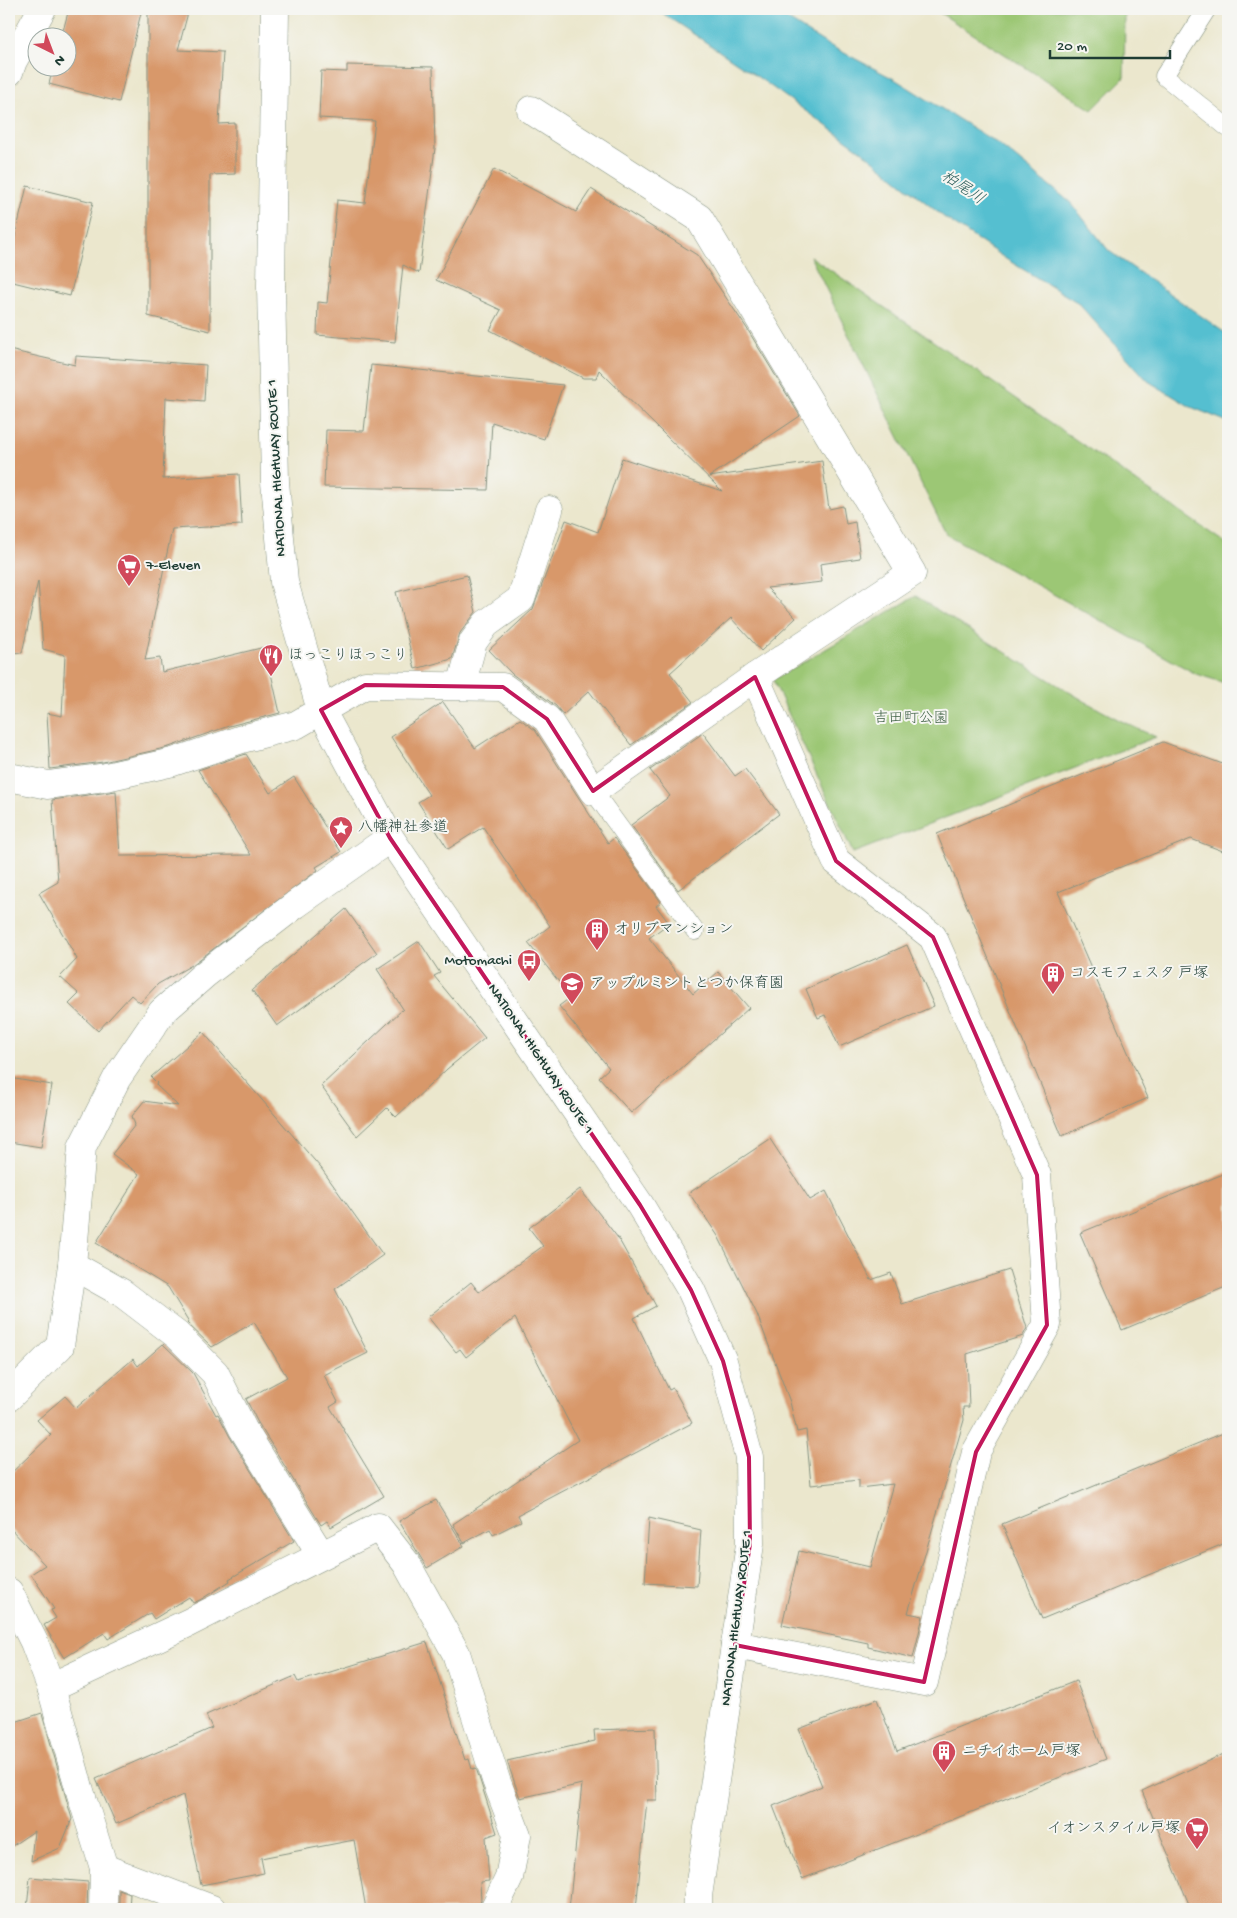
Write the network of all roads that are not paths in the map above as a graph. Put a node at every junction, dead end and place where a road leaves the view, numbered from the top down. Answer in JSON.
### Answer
{"nodes":[{"id":1,"x":42,"y":9,"type":"edge"},
{"id":2,"x":275,"y":9,"type":"edge"},
{"id":3,"x":1207,"y":9,"type":"edge"},
{"id":4,"x":10,"y":65,"type":"edge"},
{"id":5,"x":531,"y":110,"type":"dead end"},
{"id":6,"x":1228,"y":128,"type":"edge"},
{"id":7,"x":548,"y":510,"type":"dead end"},
{"id":8,"x":755,"y":678,"type":"junction"},
{"id":9,"x":461,"y":686,"type":"junction"},
{"id":10,"x":321,"y":710,"type":"junction"},
{"id":11,"x":9,"y":777,"type":"edge"},
{"id":12,"x":594,"y":791,"type":"junction"},
{"id":13,"x":390,"y":838,"type":"junction"},
{"id":14,"x":695,"y":931,"type":"dead end"},
{"id":15,"x":72,"y":1265,"type":"junction"},
{"id":16,"x":9,"y":1397,"type":"edge"},
{"id":17,"x":321,"y":1555,"type":"junction"},
{"id":18,"x":9,"y":1592,"type":"edge"},
{"id":19,"x":735,"y":1645,"type":"junction"},
{"id":20,"x":51,"y":1687,"type":"junction"},
{"id":21,"x":104,"y":1868,"type":"junction"},
{"id":22,"x":103,"y":1909,"type":"edge"},
{"id":23,"x":212,"y":1909,"type":"edge"},
{"id":24,"x":494,"y":1909,"type":"edge"},
{"id":25,"x":698,"y":1909,"type":"edge"}],
"edges":[{"from":1,"to":4,"type":"main road"},
{"from":2,"to":10,"type":"main road","name":"NATIONAL HIGHWAY ROUTE 1"},
{"from":3,"to":6,"type":"lane"},
{"from":5,"to":8,"type":"main road"},
{"from":7,"to":9,"type":"main road"},
{"from":8,"to":12,"type":"main road"},
{"from":8,"to":19,"type":"main road"},
{"from":9,"to":10,"type":"main road"},
{"from":9,"to":12,"type":"main road"},
{"from":10,"to":11,"type":"main road"},
{"from":10,"to":13,"type":"main road","name":"NATIONAL HIGHWAY ROUTE 1"},
{"from":12,"to":14,"type":"lane"},
{"from":13,"to":15,"type":"main road"},
{"from":13,"to":19,"type":"main road","name":"NATIONAL HIGHWAY ROUTE 1"},
{"from":15,"to":16,"type":"main road"},
{"from":15,"to":17,"type":"main road"},
{"from":17,"to":20,"type":"main road"},
{"from":17,"to":24,"type":"main road"},
{"from":18,"to":20,"type":"main road"},
{"from":19,"to":25,"type":"main road","name":"NATIONAL HIGHWAY ROUTE 1"},
{"from":20,"to":21,"type":"main road"},
{"from":21,"to":22,"type":"main road"},
{"from":21,"to":23,"type":"main road"}]}
